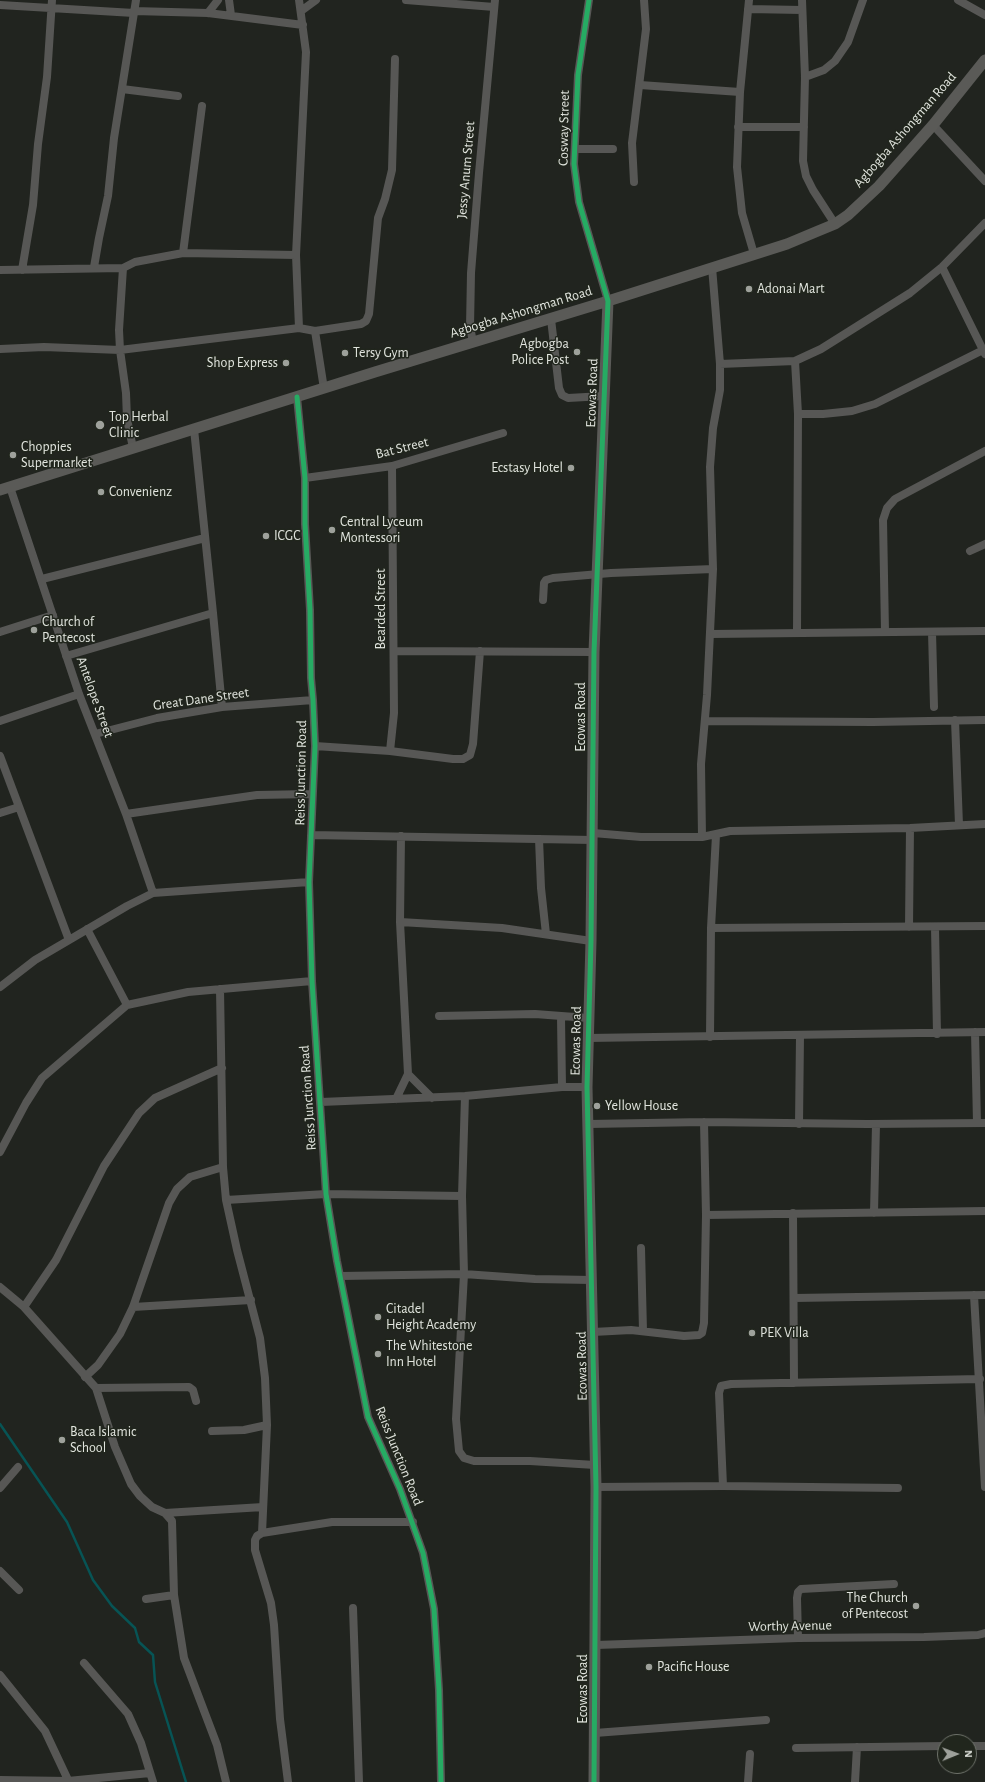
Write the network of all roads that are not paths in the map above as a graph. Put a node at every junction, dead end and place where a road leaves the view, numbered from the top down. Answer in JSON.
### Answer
{"nodes":[{"id":1,"x":136,"y":0,"type":"edge"},
{"id":2,"x":218,"y":0,"type":"edge"},
{"id":3,"x":229,"y":0,"type":"edge"},
{"id":4,"x":298,"y":0,"type":"edge"},
{"id":5,"x":316,"y":0,"type":"edge"},
{"id":6,"x":406,"y":0,"type":"edge"},
{"id":7,"x":589,"y":0,"type":"edge"},
{"id":8,"x":644,"y":0,"type":"edge"},
{"id":9,"x":749,"y":0,"type":"edge"},
{"id":10,"x":802,"y":0,"type":"edge"},
{"id":11,"x":863,"y":0,"type":"edge"},
{"id":12,"x":958,"y":0,"type":"edge"},
{"id":13,"x":51,"y":4,"type":"edge"},
{"id":14,"x":495,"y":4,"type":"edge"},
{"id":15,"x":0,"y":5,"type":"edge"},
{"id":16,"x":748,"y":9,"type":"junction"},
{"id":17,"x":802,"y":10,"type":"junction"},
{"id":18,"x":301,"y":11,"type":"junction"},
{"id":19,"x":134,"y":12,"type":"junction"},
{"id":20,"x":208,"y":12,"type":"junction"},
{"id":21,"x":231,"y":15,"type":"junction"},
{"id":22,"x":985,"y":15,"type":"edge"},
{"id":23,"x":303,"y":25,"type":"junction"},
{"id":24,"x":395,"y":59,"type":"dead end"},
{"id":25,"x":985,"y":60,"type":"edge"},
{"id":26,"x":805,"y":77,"type":"junction"},
{"id":27,"x":640,"y":85,"type":"junction"},
{"id":28,"x":122,"y":88,"type":"junction"},
{"id":29,"x":740,"y":92,"type":"junction"},
{"id":30,"x":178,"y":96,"type":"dead end"},
{"id":31,"x":202,"y":106,"type":"dead end"},
{"id":32,"x":933,"y":125,"type":"junction"},
{"id":33,"x":804,"y":126,"type":"junction"},
{"id":34,"x":738,"y":127,"type":"junction"},
{"id":35,"x":575,"y":149,"type":"junction"},
{"id":36,"x":613,"y":149,"type":"dead end"},
{"id":37,"x":985,"y":181,"type":"edge"},
{"id":38,"x":634,"y":182,"type":"dead end"},
{"id":39,"x":835,"y":224,"type":"junction"},
{"id":40,"x":985,"y":224,"type":"edge"},
{"id":41,"x":183,"y":253,"type":"junction"},
{"id":42,"x":754,"y":254,"type":"junction"},
{"id":43,"x":296,"y":255,"type":"junction"},
{"id":44,"x":94,"y":267,"type":"junction"},
{"id":45,"x":712,"y":267,"type":"junction"},
{"id":46,"x":942,"y":267,"type":"junction"},
{"id":47,"x":123,"y":268,"type":"junction"},
{"id":48,"x":0,"y":270,"type":"edge"},
{"id":49,"x":22,"y":270,"type":"junction"},
{"id":50,"x":608,"y":301,"type":"junction"},
{"id":51,"x":551,"y":319,"type":"junction"},
{"id":52,"x":299,"y":328,"type":"junction"},
{"id":53,"x":315,"y":331,"type":"junction"},
{"id":54,"x":473,"y":342,"type":"junction"},
{"id":55,"x":0,"y":349,"type":"edge"},
{"id":56,"x":120,"y":350,"type":"junction"},
{"id":57,"x":984,"y":352,"type":"edge"},
{"id":58,"x":795,"y":361,"type":"junction"},
{"id":59,"x":720,"y":364,"type":"junction"},
{"id":60,"x":324,"y":389,"type":"junction"},
{"id":61,"x":604,"y":396,"type":"junction"},
{"id":62,"x":297,"y":397,"type":"junction"},
{"id":63,"x":798,"y":414,"type":"junction"},
{"id":64,"x":194,"y":429,"type":"junction"},
{"id":65,"x":503,"y":433,"type":"dead end"},
{"id":66,"x":133,"y":448,"type":"junction"},
{"id":67,"x":985,"y":451,"type":"edge"},
{"id":68,"x":392,"y":466,"type":"junction"},
{"id":69,"x":305,"y":478,"type":"junction"},
{"id":70,"x":5,"y":488,"type":"edge"},
{"id":71,"x":205,"y":538,"type":"junction"},
{"id":72,"x":985,"y":544,"type":"edge"},
{"id":73,"x":970,"y":551,"type":"dead end"},
{"id":74,"x":713,"y":569,"type":"junction"},
{"id":75,"x":597,"y":574,"type":"junction"},
{"id":76,"x":42,"y":579,"type":"junction"},
{"id":77,"x":543,"y":600,"type":"dead end"},
{"id":78,"x":213,"y":613,"type":"junction"},
{"id":79,"x":53,"y":614,"type":"junction"},
{"id":80,"x":985,"y":631,"type":"edge"},
{"id":81,"x":0,"y":632,"type":"edge"},
{"id":82,"x":885,"y":632,"type":"junction"},
{"id":83,"x":932,"y":632,"type":"junction"},
{"id":84,"x":711,"y":634,"type":"junction"},
{"id":85,"x":797,"y":634,"type":"junction"},
{"id":86,"x":394,"y":651,"type":"junction"},
{"id":87,"x":480,"y":651,"type":"junction"},
{"id":88,"x":594,"y":652,"type":"junction"},
{"id":89,"x":66,"y":656,"type":"junction"},
{"id":90,"x":79,"y":694,"type":"junction"},
{"id":91,"x":314,"y":700,"type":"junction"},
{"id":92,"x":222,"y":707,"type":"junction"},
{"id":93,"x":934,"y":707,"type":"dead end"},
{"id":94,"x":705,"y":720,"type":"junction"},
{"id":95,"x":955,"y":720,"type":"junction"},
{"id":96,"x":985,"y":720,"type":"edge"},
{"id":97,"x":0,"y":721,"type":"edge"},
{"id":98,"x":95,"y":734,"type":"junction"},
{"id":99,"x":315,"y":746,"type":"junction"},
{"id":100,"x":390,"y":751,"type":"junction"},
{"id":101,"x":0,"y":756,"type":"edge"},
{"id":102,"x":312,"y":794,"type":"junction"},
{"id":103,"x":19,"y":806,"type":"junction"},
{"id":104,"x":0,"y":813,"type":"edge"},
{"id":105,"x":126,"y":814,"type":"junction"},
{"id":106,"x":985,"y":824,"type":"edge"},
{"id":107,"x":958,"y":825,"type":"junction"},
{"id":108,"x":910,"y":828,"type":"junction"},
{"id":109,"x":311,"y":835,"type":"junction"},
{"id":110,"x":716,"y":835,"type":"junction"},
{"id":111,"x":401,"y":836,"type":"junction"},
{"id":112,"x":592,"y":837,"type":"junction"},
{"id":113,"x":702,"y":837,"type":"junction"},
{"id":114,"x":539,"y":839,"type":"junction"},
{"id":115,"x":309,"y":882,"type":"junction"},
{"id":116,"x":154,"y":893,"type":"junction"},
{"id":117,"x":400,"y":922,"type":"junction"},
{"id":118,"x":985,"y":926,"type":"edge"},
{"id":119,"x":909,"y":927,"type":"junction"},
{"id":120,"x":935,"y":927,"type":"junction"},
{"id":121,"x":711,"y":928,"type":"junction"},
{"id":122,"x":88,"y":929,"type":"junction"},
{"id":123,"x":546,"y":934,"type":"junction"},
{"id":124,"x":69,"y":940,"type":"junction"},
{"id":125,"x":591,"y":941,"type":"junction"},
{"id":126,"x":312,"y":981,"type":"junction"},
{"id":127,"x":0,"y":987,"type":"edge"},
{"id":128,"x":220,"y":989,"type":"junction"},
{"id":129,"x":127,"y":1005,"type":"junction"},
{"id":130,"x":439,"y":1016,"type":"dead end"},
{"id":131,"x":561,"y":1017,"type":"junction"},
{"id":132,"x":588,"y":1018,"type":"junction"},
{"id":133,"x":975,"y":1032,"type":"junction"},
{"id":134,"x":985,"y":1032,"type":"edge"},
{"id":135,"x":937,"y":1034,"type":"junction"},
{"id":136,"x":800,"y":1036,"type":"junction"},
{"id":137,"x":710,"y":1037,"type":"junction"},
{"id":138,"x":588,"y":1038,"type":"junction"},
{"id":139,"x":222,"y":1068,"type":"junction"},
{"id":140,"x":408,"y":1074,"type":"junction"},
{"id":141,"x":562,"y":1087,"type":"junction"},
{"id":142,"x":587,"y":1087,"type":"junction"},
{"id":143,"x":465,"y":1096,"type":"junction"},
{"id":144,"x":432,"y":1098,"type":"junction"},
{"id":145,"x":396,"y":1099,"type":"junction"},
{"id":146,"x":321,"y":1102,"type":"junction"},
{"id":147,"x":704,"y":1122,"type":"junction"},
{"id":148,"x":981,"y":1123,"type":"edge"},
{"id":149,"x":589,"y":1124,"type":"junction"},
{"id":150,"x":799,"y":1124,"type":"junction"},
{"id":151,"x":876,"y":1124,"type":"junction"},
{"id":152,"x":0,"y":1152,"type":"edge"},
{"id":153,"x":223,"y":1166,"type":"junction"},
{"id":154,"x":326,"y":1194,"type":"junction"},
{"id":155,"x":462,"y":1196,"type":"junction"},
{"id":156,"x":226,"y":1200,"type":"junction"},
{"id":157,"x":985,"y":1211,"type":"edge"},
{"id":158,"x":793,"y":1213,"type":"junction"},
{"id":159,"x":874,"y":1213,"type":"junction"},
{"id":160,"x":706,"y":1215,"type":"junction"},
{"id":161,"x":641,"y":1248,"type":"dead end"},
{"id":162,"x":464,"y":1274,"type":"junction"},
{"id":163,"x":341,"y":1276,"type":"junction"},
{"id":164,"x":592,"y":1280,"type":"junction"},
{"id":165,"x":0,"y":1287,"type":"edge"},
{"id":166,"x":974,"y":1295,"type":"junction"},
{"id":167,"x":985,"y":1295,"type":"edge"},
{"id":168,"x":794,"y":1298,"type":"junction"},
{"id":169,"x":251,"y":1300,"type":"junction"},
{"id":170,"x":24,"y":1307,"type":"junction"},
{"id":171,"x":133,"y":1307,"type":"junction"},
{"id":172,"x":643,"y":1331,"type":"junction"},
{"id":173,"x":593,"y":1332,"type":"junction"},
{"id":174,"x":85,"y":1377,"type":"junction"},
{"id":175,"x":980,"y":1379,"type":"junction"},
{"id":176,"x":794,"y":1383,"type":"junction"},
{"id":177,"x":96,"y":1388,"type":"junction"},
{"id":178,"x":196,"y":1401,"type":"dead end"},
{"id":179,"x":267,"y":1425,"type":"junction"},
{"id":180,"x":212,"y":1431,"type":"dead end"},
{"id":181,"x":595,"y":1465,"type":"junction"},
{"id":182,"x":18,"y":1467,"type":"dead end"},
{"id":183,"x":723,"y":1486,"type":"junction"},
{"id":184,"x":596,"y":1487,"type":"junction"},
{"id":185,"x":985,"y":1487,"type":"edge"},
{"id":186,"x":0,"y":1488,"type":"edge"},
{"id":187,"x":898,"y":1488,"type":"dead end"},
{"id":188,"x":264,"y":1507,"type":"junction"},
{"id":189,"x":165,"y":1513,"type":"junction"},
{"id":190,"x":413,"y":1522,"type":"junction"},
{"id":191,"x":262,"y":1533,"type":"junction"},
{"id":192,"x":0,"y":1571,"type":"edge"},
{"id":193,"x":894,"y":1584,"type":"dead end"},
{"id":194,"x":19,"y":1590,"type":"dead end"},
{"id":195,"x":174,"y":1595,"type":"junction"},
{"id":196,"x":146,"y":1599,"type":"dead end"},
{"id":197,"x":353,"y":1608,"type":"dead end"},
{"id":198,"x":985,"y":1633,"type":"edge"},
{"id":199,"x":798,"y":1638,"type":"junction"},
{"id":200,"x":596,"y":1645,"type":"junction"},
{"id":201,"x":84,"y":1663,"type":"dead end"},
{"id":202,"x":0,"y":1675,"type":"edge"},
{"id":203,"x":766,"y":1720,"type":"dead end"},
{"id":204,"x":595,"y":1733,"type":"junction"},
{"id":205,"x":937,"y":1746,"type":"edge"},
{"id":206,"x":796,"y":1748,"type":"dead end"},
{"id":207,"x":857,"y":1748,"type":"junction"},
{"id":208,"x":750,"y":1754,"type":"dead end"},
{"id":209,"x":150,"y":1773,"type":"junction"},
{"id":210,"x":0,"y":1780,"type":"edge"},
{"id":211,"x":69,"y":1782,"type":"edge"},
{"id":212,"x":152,"y":1782,"type":"edge"},
{"id":213,"x":226,"y":1782,"type":"edge"},
{"id":214,"x":288,"y":1782,"type":"edge"},
{"id":215,"x":359,"y":1782,"type":"edge"},
{"id":216,"x":441,"y":1782,"type":"edge"},
{"id":217,"x":594,"y":1782,"type":"edge"},
{"id":218,"x":748,"y":1782,"type":"edge"},
{"id":219,"x":855,"y":1782,"type":"edge"}],
"edges":[{"from":1,"to":19,"type":"street"},
{"from":2,"to":20,"type":"street"},
{"from":3,"to":21,"type":"street"},
{"from":4,"to":18,"type":"street"},
{"from":5,"to":18,"type":"street"},
{"from":6,"to":14,"type":"street"},
{"from":7,"to":35,"type":"street","name":"Cosway Street"},
{"from":8,"to":27,"type":"street"},
{"from":9,"to":16,"type":"street"},
{"from":10,"to":17,"type":"street"},
{"from":11,"to":26,"type":"street"},
{"from":12,"to":22,"type":"street"},
{"from":13,"to":15,"type":"street"},
{"from":13,"to":19,"type":"street"},
{"from":13,"to":49,"type":"street"},
{"from":14,"to":54,"type":"street","name":"Jessy Anum Street"},
{"from":16,"to":17,"type":"street"},
{"from":16,"to":29,"type":"street"},
{"from":17,"to":26,"type":"street"},
{"from":18,"to":23,"type":"street"},
{"from":19,"to":20,"type":"street"},
{"from":19,"to":28,"type":"street"},
{"from":20,"to":21,"type":"street"},
{"from":21,"to":23,"type":"street"},
{"from":23,"to":43,"type":"street"},
{"from":24,"to":53,"type":"street"},
{"from":25,"to":32,"type":"street","name":"Agbogba Ashongman Road"},
{"from":26,"to":33,"type":"street"},
{"from":27,"to":29,"type":"street"},
{"from":27,"to":38,"type":"street"},
{"from":28,"to":30,"type":"street"},
{"from":28,"to":44,"type":"street"},
{"from":29,"to":34,"type":"street"},
{"from":31,"to":41,"type":"street"},
{"from":32,"to":37,"type":"street"},
{"from":32,"to":39,"type":"street","name":"Agbogba Ashongman Road"},
{"from":33,"to":34,"type":"street"},
{"from":33,"to":39,"type":"street"},
{"from":34,"to":42,"type":"street"},
{"from":35,"to":36,"type":"street"},
{"from":35,"to":50,"type":"street","name":"Cosway Street"},
{"from":39,"to":42,"type":"street","name":"Agbogba Ashongman Road"},
{"from":40,"to":46,"type":"street"},
{"from":41,"to":43,"type":"street"},
{"from":41,"to":47,"type":"street"},
{"from":42,"to":45,"type":"street","name":"Agbogba Ashongman Road"},
{"from":43,"to":52,"type":"street"},
{"from":44,"to":47,"type":"street"},
{"from":44,"to":49,"type":"street"},
{"from":45,"to":50,"type":"street","name":"Agbogba Ashongman Road"},
{"from":45,"to":59,"type":"street"},
{"from":46,"to":57,"type":"street"},
{"from":46,"to":58,"type":"street"},
{"from":47,"to":56,"type":"street"},
{"from":48,"to":49,"type":"street"},
{"from":50,"to":51,"type":"street","name":"Agbogba Ashongman Road"},
{"from":50,"to":61,"type":"street","name":"Ecowas Road"},
{"from":51,"to":54,"type":"street","name":"Agbogba Ashongman Road"},
{"from":51,"to":61,"type":"street"},
{"from":52,"to":53,"type":"street"},
{"from":52,"to":56,"type":"street"},
{"from":53,"to":60,"type":"street"},
{"from":54,"to":60,"type":"street","name":"Agbogba Ashongman Road"},
{"from":55,"to":56,"type":"street"},
{"from":56,"to":66,"type":"street"},
{"from":57,"to":63,"type":"street"},
{"from":58,"to":59,"type":"street"},
{"from":58,"to":63,"type":"street"},
{"from":59,"to":74,"type":"street"},
{"from":60,"to":62,"type":"street","name":"Agbogba Ashongman Road"},
{"from":61,"to":75,"type":"street","name":"Ecowas Road"},
{"from":62,"to":64,"type":"street","name":"Agbogba Ashongman Road"},
{"from":62,"to":69,"type":"street","name":"Reiss Junction Road"},
{"from":63,"to":85,"type":"street"},
{"from":64,"to":66,"type":"street","name":"Agbogba Ashongman Road"},
{"from":64,"to":71,"type":"street"},
{"from":65,"to":68,"type":"street","name":"Bat Street"},
{"from":66,"to":70,"type":"street","name":"Agbogba Ashongman Road"},
{"from":67,"to":82,"type":"street"},
{"from":68,"to":69,"type":"street","name":"Bat Street"},
{"from":68,"to":86,"type":"street","name":"Bearded Street"},
{"from":69,"to":91,"type":"street","name":"Reiss Junction Road"},
{"from":70,"to":76,"type":"street","name":"Antelope Street"},
{"from":71,"to":76,"type":"street"},
{"from":71,"to":78,"type":"street"},
{"from":72,"to":73,"type":"street"},
{"from":74,"to":75,"type":"street"},
{"from":74,"to":84,"type":"street"},
{"from":75,"to":77,"type":"street"},
{"from":75,"to":88,"type":"street","name":"Ecowas Road"},
{"from":76,"to":79,"type":"street","name":"Antelope Street"},
{"from":78,"to":89,"type":"street"},
{"from":78,"to":92,"type":"street"},
{"from":79,"to":81,"type":"street"},
{"from":79,"to":89,"type":"street","name":"Antelope Street"},
{"from":80,"to":83,"type":"street"},
{"from":82,"to":83,"type":"street"},
{"from":82,"to":85,"type":"street"},
{"from":83,"to":93,"type":"street"},
{"from":84,"to":85,"type":"street"},
{"from":84,"to":94,"type":"street"},
{"from":86,"to":87,"type":"street"},
{"from":86,"to":100,"type":"street","name":"Bearded Street"},
{"from":87,"to":88,"type":"street"},
{"from":87,"to":100,"type":"street"},
{"from":88,"to":112,"type":"street","name":"Ecowas Road"},
{"from":89,"to":90,"type":"street","name":"Antelope Street"},
{"from":90,"to":97,"type":"street"},
{"from":90,"to":98,"type":"street","name":"Antelope Street"},
{"from":91,"to":92,"type":"street","name":"Great Dane Street"},
{"from":91,"to":99,"type":"street","name":"Reiss Junction Road"},
{"from":92,"to":98,"type":"street","name":"Great Dane Street"},
{"from":94,"to":95,"type":"street"},
{"from":94,"to":113,"type":"street"},
{"from":95,"to":96,"type":"street"},
{"from":95,"to":107,"type":"street"},
{"from":98,"to":105,"type":"street","name":"Antelope Street"},
{"from":99,"to":100,"type":"street"},
{"from":99,"to":102,"type":"street","name":"Reiss Junction Road"},
{"from":101,"to":103,"type":"street"},
{"from":102,"to":105,"type":"street"},
{"from":102,"to":109,"type":"street","name":"Reiss Junction Road"},
{"from":103,"to":104,"type":"street"},
{"from":103,"to":124,"type":"street"},
{"from":105,"to":116,"type":"street","name":"Antelope Street"},
{"from":106,"to":107,"type":"street"},
{"from":107,"to":108,"type":"street"},
{"from":108,"to":110,"type":"street"},
{"from":108,"to":119,"type":"street"},
{"from":109,"to":111,"type":"street"},
{"from":109,"to":115,"type":"street","name":"Reiss Junction Road"},
{"from":110,"to":113,"type":"street"},
{"from":110,"to":121,"type":"street"},
{"from":111,"to":114,"type":"street"},
{"from":111,"to":117,"type":"street"},
{"from":112,"to":113,"type":"street"},
{"from":112,"to":114,"type":"street"},
{"from":112,"to":125,"type":"street","name":"Ecowas Road"},
{"from":114,"to":123,"type":"street"},
{"from":115,"to":116,"type":"street"},
{"from":115,"to":126,"type":"street","name":"Reiss Junction Road"},
{"from":116,"to":122,"type":"street"},
{"from":117,"to":123,"type":"street"},
{"from":117,"to":140,"type":"street"},
{"from":118,"to":120,"type":"street"},
{"from":119,"to":120,"type":"street"},
{"from":119,"to":121,"type":"street"},
{"from":120,"to":135,"type":"street"},
{"from":121,"to":137,"type":"street"},
{"from":122,"to":124,"type":"street"},
{"from":122,"to":129,"type":"street"},
{"from":123,"to":125,"type":"street"},
{"from":124,"to":127,"type":"street"},
{"from":125,"to":132,"type":"street","name":"Ecowas Road"},
{"from":126,"to":128,"type":"street"},
{"from":126,"to":146,"type":"street","name":"Reiss Junction Road"},
{"from":128,"to":129,"type":"street"},
{"from":128,"to":139,"type":"street"},
{"from":129,"to":152,"type":"street"},
{"from":130,"to":131,"type":"street"},
{"from":131,"to":132,"type":"street"},
{"from":131,"to":141,"type":"street"},
{"from":132,"to":138,"type":"street","name":"Ecowas Road"},
{"from":133,"to":134,"type":"street"},
{"from":133,"to":135,"type":"street"},
{"from":133,"to":148,"type":"street"},
{"from":135,"to":136,"type":"street"},
{"from":136,"to":137,"type":"street"},
{"from":136,"to":150,"type":"street"},
{"from":137,"to":138,"type":"street"},
{"from":138,"to":142,"type":"street","name":"Ecowas Road"},
{"from":139,"to":153,"type":"street"},
{"from":139,"to":170,"type":"street"},
{"from":140,"to":144,"type":"street"},
{"from":140,"to":145,"type":"street"},
{"from":141,"to":142,"type":"street"},
{"from":141,"to":143,"type":"street"},
{"from":142,"to":149,"type":"street","name":"Ecowas Road"},
{"from":143,"to":144,"type":"street"},
{"from":143,"to":155,"type":"street"},
{"from":144,"to":145,"type":"street"},
{"from":145,"to":146,"type":"street"},
{"from":146,"to":154,"type":"street","name":"Reiss Junction Road"},
{"from":147,"to":149,"type":"street"},
{"from":147,"to":150,"type":"street"},
{"from":147,"to":160,"type":"street"},
{"from":148,"to":151,"type":"street"},
{"from":149,"to":164,"type":"street","name":"Ecowas Road"},
{"from":150,"to":151,"type":"street"},
{"from":151,"to":159,"type":"street"},
{"from":153,"to":156,"type":"street"},
{"from":153,"to":171,"type":"street"},
{"from":154,"to":155,"type":"street"},
{"from":154,"to":156,"type":"street"},
{"from":154,"to":163,"type":"street","name":"Reiss Junction Road"},
{"from":155,"to":162,"type":"street"},
{"from":156,"to":169,"type":"street"},
{"from":157,"to":159,"type":"street"},
{"from":158,"to":159,"type":"street"},
{"from":158,"to":160,"type":"street"},
{"from":158,"to":168,"type":"street"},
{"from":160,"to":172,"type":"street"},
{"from":161,"to":172,"type":"street"},
{"from":162,"to":163,"type":"street"},
{"from":162,"to":164,"type":"street"},
{"from":162,"to":181,"type":"street"},
{"from":163,"to":190,"type":"street","name":"Reiss Junction Road"},
{"from":164,"to":173,"type":"street","name":"Ecowas Road"},
{"from":165,"to":170,"type":"street"},
{"from":166,"to":167,"type":"street"},
{"from":166,"to":168,"type":"street"},
{"from":166,"to":175,"type":"street"},
{"from":168,"to":176,"type":"street"},
{"from":169,"to":171,"type":"street"},
{"from":169,"to":179,"type":"street"},
{"from":170,"to":174,"type":"street"},
{"from":171,"to":174,"type":"street"},
{"from":172,"to":173,"type":"street"},
{"from":173,"to":181,"type":"street","name":"Ecowas Road"},
{"from":174,"to":177,"type":"street"},
{"from":175,"to":176,"type":"street"},
{"from":175,"to":185,"type":"street"},
{"from":176,"to":183,"type":"street"},
{"from":177,"to":178,"type":"street"},
{"from":177,"to":189,"type":"street"},
{"from":179,"to":180,"type":"street"},
{"from":179,"to":188,"type":"street"},
{"from":181,"to":184,"type":"street","name":"Ecowas Road"},
{"from":182,"to":186,"type":"street"},
{"from":183,"to":184,"type":"street"},
{"from":183,"to":187,"type":"street"},
{"from":184,"to":200,"type":"street","name":"Ecowas Road"},
{"from":188,"to":189,"type":"street"},
{"from":188,"to":191,"type":"street"},
{"from":189,"to":195,"type":"street"},
{"from":190,"to":191,"type":"street"},
{"from":190,"to":216,"type":"street","name":"Reiss Junction Road"},
{"from":191,"to":214,"type":"street"},
{"from":192,"to":194,"type":"street"},
{"from":193,"to":199,"type":"street"},
{"from":195,"to":196,"type":"street"},
{"from":195,"to":213,"type":"street"},
{"from":197,"to":215,"type":"street"},
{"from":198,"to":199,"type":"street","name":"Worthy Avenue"},
{"from":199,"to":200,"type":"street","name":"Worthy Avenue"},
{"from":200,"to":204,"type":"street","name":"Ecowas Road"},
{"from":201,"to":209,"type":"street"},
{"from":202,"to":211,"type":"street"},
{"from":203,"to":204,"type":"street"},
{"from":204,"to":217,"type":"street","name":"Ecowas Road"},
{"from":205,"to":207,"type":"street"},
{"from":206,"to":207,"type":"street"},
{"from":207,"to":219,"type":"street"},
{"from":208,"to":218,"type":"street"},
{"from":209,"to":211,"type":"street"},
{"from":209,"to":212,"type":"street"},
{"from":210,"to":211,"type":"street"}]}
